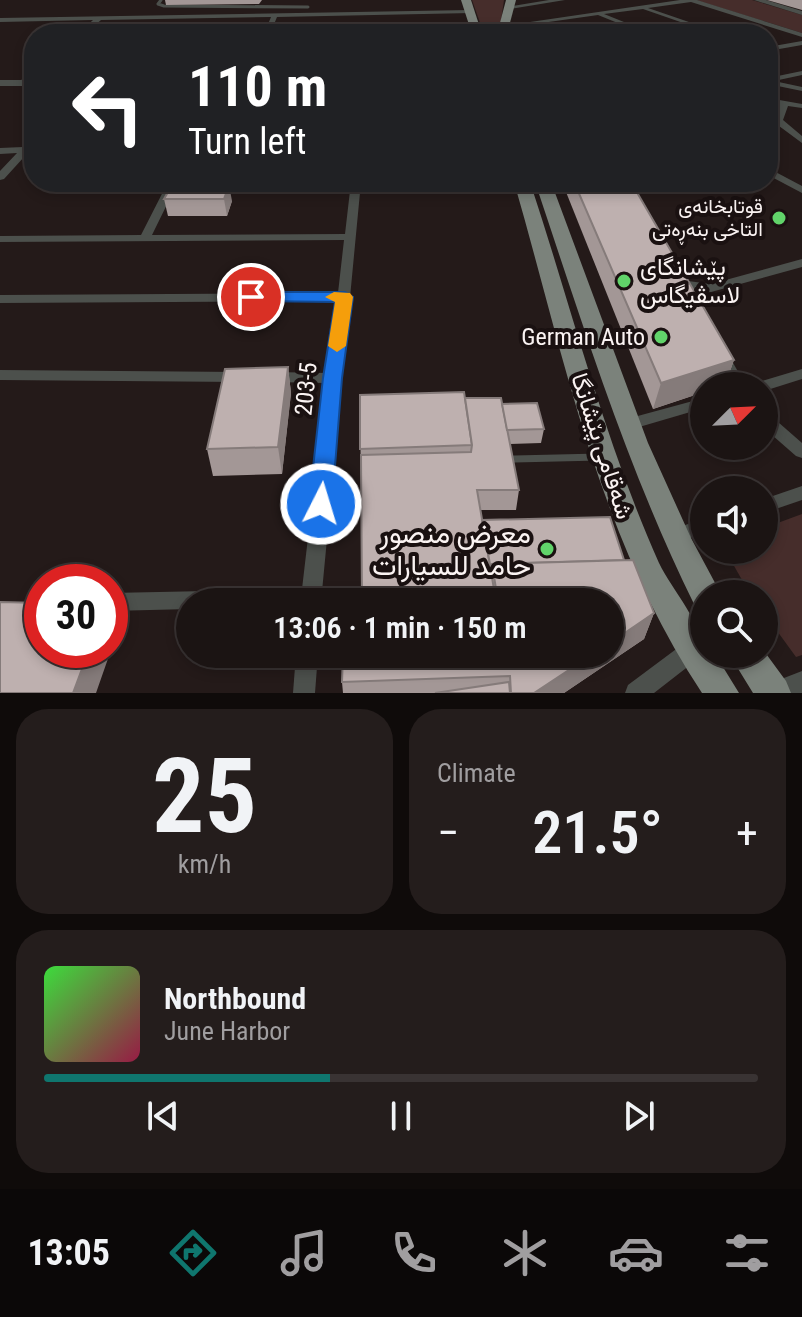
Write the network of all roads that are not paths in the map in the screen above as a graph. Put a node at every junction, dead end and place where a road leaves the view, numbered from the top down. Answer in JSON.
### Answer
{"nodes":[{"id":1,"x":161,"y":0,"type":"edge"},
{"id":2,"x":283,"y":0,"type":"edge"},
{"id":3,"x":466,"y":0,"type":"edge"},
{"id":4,"x":562,"y":0,"type":"edge"},
{"id":5,"x":691,"y":0,"type":"edge"},
{"id":6,"x":758,"y":0,"type":"edge"},
{"id":7,"x":510,"y":4,"type":"edge"},
{"id":8,"x":280,"y":7,"type":"junction"},
{"id":9,"x":308,"y":7,"type":"dead end"},
{"id":10,"x":642,"y":7,"type":"junction"},
{"id":11,"x":470,"y":12,"type":"junction"},
{"id":12,"x":802,"y":13,"type":"edge"},
{"id":13,"x":596,"y":14,"type":"junction"},
{"id":14,"x":275,"y":15,"type":"junction"},
{"id":15,"x":100,"y":18,"type":"junction"},
{"id":16,"x":0,"y":20,"type":"edge"},
{"id":17,"x":93,"y":24,"type":"edge"},
{"id":18,"x":271,"y":24,"type":"edge"},
{"id":19,"x":474,"y":24,"type":"edge"},
{"id":20,"x":508,"y":24,"type":"edge"},
{"id":21,"x":533,"y":24,"type":"edge"},
{"id":22,"x":624,"y":24,"type":"edge"},
{"id":23,"x":692,"y":24,"type":"edge"},
{"id":24,"x":767,"y":24,"type":"edge"},
{"id":25,"x":778,"y":27,"type":"edge"},
{"id":26,"x":802,"y":35,"type":"edge"},
{"id":27,"x":802,"y":43,"type":"edge"},
{"id":28,"x":778,"y":47,"type":"edge"},
{"id":29,"x":802,"y":73,"type":"edge"},
{"id":30,"x":778,"y":79,"type":"edge"},
{"id":31,"x":0,"y":83,"type":"edge"},
{"id":32,"x":24,"y":83,"type":"edge"},
{"id":33,"x":778,"y":83,"type":"edge"},
{"id":34,"x":802,"y":89,"type":"edge"},
{"id":35,"x":778,"y":104,"type":"edge"},
{"id":36,"x":783,"y":106,"type":"junction"},
{"id":37,"x":802,"y":106,"type":"edge"},
{"id":38,"x":778,"y":108,"type":"edge"},
{"id":39,"x":802,"y":140,"type":"edge"},
{"id":40,"x":24,"y":150,"type":"edge"},
{"id":41,"x":0,"y":151,"type":"edge"},
{"id":42,"x":24,"y":152,"type":"edge"},
{"id":43,"x":0,"y":177,"type":"edge"},
{"id":44,"x":778,"y":177,"type":"edge"},
{"id":45,"x":802,"y":190,"type":"edge"},
{"id":46,"x":168,"y":192,"type":"edge"},
{"id":47,"x":355,"y":192,"type":"edge"},
{"id":48,"x":528,"y":192,"type":"edge"},
{"id":49,"x":544,"y":192,"type":"edge"},
{"id":50,"x":547,"y":225,"type":"junction"},
{"id":51,"x":350,"y":237,"type":"junction"},
{"id":52,"x":145,"y":238,"type":"junction"},
{"id":53,"x":0,"y":239,"type":"edge"},
{"id":54,"x":802,"y":263,"type":"edge"},
{"id":55,"x":673,"y":268,"type":"edge"},
{"id":56,"x":345,"y":297,"type":"junction"},
{"id":57,"x":0,"y":299,"type":"edge"},
{"id":58,"x":712,"y":335,"type":"edge"},
{"id":59,"x":732,"y":372,"type":"edge"},
{"id":60,"x":802,"y":374,"type":"edge"},
{"id":61,"x":0,"y":375,"type":"edge"},
{"id":62,"x":332,"y":378,"type":"junction"},
{"id":63,"x":778,"y":382,"type":"edge"},
{"id":64,"x":690,"y":407,"type":"edge"},
{"id":65,"x":629,"y":424,"type":"junction"},
{"id":66,"x":778,"y":431,"type":"edge"},
{"id":67,"x":802,"y":452,"type":"edge"},
{"id":68,"x":514,"y":459,"type":"edge"},
{"id":69,"x":606,"y":468,"type":"junction"},
{"id":70,"x":648,"y":478,"type":"junction"},
{"id":71,"x":802,"y":493,"type":"edge"},
{"id":72,"x":778,"y":501,"type":"edge"},
{"id":73,"x":690,"y":531,"type":"edge"},
{"id":74,"x":673,"y":536,"type":"junction"},
{"id":75,"x":697,"y":580,"type":"edge"},
{"id":76,"x":313,"y":588,"type":"edge"},
{"id":77,"x":176,"y":601,"type":"edge"},
{"id":78,"x":128,"y":602,"type":"edge"},
{"id":79,"x":690,"y":649,"type":"edge"},
{"id":80,"x":690,"y":652,"type":"edge"},
{"id":81,"x":306,"y":668,"type":"edge"},
{"id":82,"x":700,"y":668,"type":"edge"},
{"id":83,"x":756,"y":668,"type":"edge"},
{"id":84,"x":802,"y":682,"type":"edge"},
{"id":85,"x":711,"y":687,"type":"edge"},
{"id":86,"x":304,"y":693,"type":"edge"},
{"id":87,"x":636,"y":693,"type":"edge"},
{"id":88,"x":774,"y":693,"type":"edge"}],
"edges":[{"from":1,"to":8,"type":"lane"},
{"from":2,"to":8,"type":"lane"},
{"from":3,"to":11,"type":"main road"},
{"from":4,"to":7,"type":"street"},
{"from":5,"to":10,"type":"street"},
{"from":5,"to":24,"type":"street"},
{"from":6,"to":12,"type":"street"},
{"from":7,"to":20,"type":"main road"},
{"from":8,"to":9,"type":"lane"},
{"from":10,"to":13,"type":"street"},
{"from":10,"to":23,"type":"street"},
{"from":11,"to":14,"type":"street"},
{"from":11,"to":19,"type":"main road"},
{"from":13,"to":21,"type":"street"},
{"from":13,"to":22,"type":"street"},
{"from":14,"to":15,"type":"street"},
{"from":14,"to":18,"type":"street"},
{"from":15,"to":16,"type":"street"},
{"from":15,"to":17,"type":"street"},
{"from":25,"to":26,"type":"street"},
{"from":27,"to":28,"type":"street"},
{"from":29,"to":30,"type":"street"},
{"from":31,"to":32,"type":"street"},
{"from":33,"to":34,"type":"street"},
{"from":35,"to":36,"type":"street"},
{"from":36,"to":37,"type":"street"},
{"from":36,"to":38,"type":"street"},
{"from":36,"to":39,"type":"street"},
{"from":40,"to":41,"type":"street"},
{"from":42,"to":43,"type":"street"},
{"from":44,"to":45,"type":"street"},
{"from":46,"to":52,"type":"street"},
{"from":47,"to":51,"type":"street","name":"203-5"},
{"from":48,"to":50,"type":"main road","name":"شەقامی پێشانگا"},
{"from":49,"to":50,"type":"main road","name":"شەقامی پێشانگا"},
{"from":50,"to":65,"type":"main road","name":"شەقامی پێشانگا"},
{"from":50,"to":69,"type":"main road","name":"شەقامی پێشانگا"},
{"from":51,"to":52,"type":"street"},
{"from":51,"to":56,"type":"street","name":"203-5"},
{"from":52,"to":53,"type":"street"},
{"from":54,"to":55,"type":"street"},
{"from":56,"to":57,"type":"street"},
{"from":56,"to":62,"type":"street","name":"203-5"},
{"from":58,"to":59,"type":"street"},
{"from":60,"to":63,"type":"street"},
{"from":61,"to":62,"type":"street"},
{"from":62,"to":76,"type":"street","name":"203-5"},
{"from":64,"to":65,"type":"street"},
{"from":65,"to":70,"type":"main road","name":"شەقامی پێشانگا"},
{"from":66,"to":67,"type":"street"},
{"from":68,"to":69,"type":"lane"},
{"from":69,"to":70,"type":"main road"},
{"from":69,"to":79,"type":"main road","name":"شەقامی پێشانگا"},
{"from":70,"to":74,"type":"main road","name":"شەقامی پێشانگا"},
{"from":71,"to":72,"type":"street"},
{"from":73,"to":74,"type":"street"},
{"from":74,"to":75,"type":"main road","name":"شەقامی پێشانگا"},
{"from":77,"to":78,"type":"street"},
{"from":80,"to":87,"type":"street"},
{"from":81,"to":86,"type":"street"},
{"from":82,"to":85,"type":"main road","name":"شەقامی پێشانگا"},
{"from":83,"to":88,"type":"main road"},
{"from":84,"to":88,"type":"street"}]}
